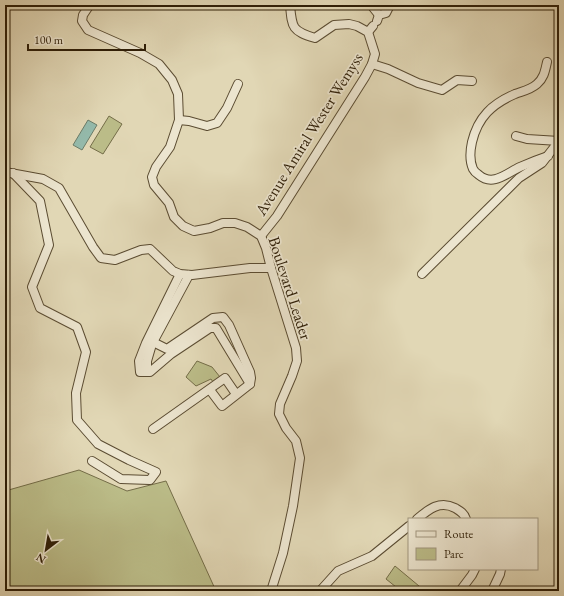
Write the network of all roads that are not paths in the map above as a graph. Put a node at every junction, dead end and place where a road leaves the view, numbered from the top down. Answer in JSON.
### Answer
{"nodes":[{"id":1,"x":91,"y":5,"type":"edge"},
{"id":2,"x":290,"y":5,"type":"edge"},
{"id":3,"x":371,"y":5,"type":"edge"},
{"id":4,"x":390,"y":5,"type":"edge"},
{"id":5,"x":374,"y":24,"type":"junction"},
{"id":6,"x":547,"y":62,"type":"dead end"},
{"id":7,"x":372,"y":64,"type":"junction"},
{"id":8,"x":472,"y":81,"type":"dead end"},
{"id":9,"x":238,"y":84,"type":"dead end"},
{"id":10,"x":179,"y":120,"type":"junction"},
{"id":11,"x":516,"y":136,"type":"dead end"},
{"id":12,"x":559,"y":141,"type":"edge"},
{"id":13,"x":548,"y":156,"type":"junction"},
{"id":14,"x":9,"y":172,"type":"edge"},
{"id":15,"x":261,"y":236,"type":"junction"},
{"id":16,"x":271,"y":268,"type":"junction"},
{"id":17,"x":180,"y":274,"type":"junction"},
{"id":18,"x":422,"y":274,"type":"dead end"},
{"id":19,"x":189,"y":275,"type":"junction"},
{"id":20,"x":156,"y":330,"type":"junction"},
{"id":21,"x":153,"y":342,"type":"junction"},
{"id":22,"x":143,"y":372,"type":"junction"},
{"id":23,"x":250,"y":384,"type":"junction"},
{"id":24,"x":210,"y":390,"type":"junction"},
{"id":25,"x":236,"y":394,"type":"junction"},
{"id":26,"x":153,"y":429,"type":"dead end"},
{"id":27,"x":92,"y":461,"type":"dead end"},
{"id":28,"x":418,"y":518,"type":"edge"},
{"id":29,"x":467,"y":518,"type":"edge"},
{"id":30,"x":408,"y":527,"type":"edge"},
{"id":31,"x":474,"y":570,"type":"edge"},
{"id":32,"x":501,"y":570,"type":"edge"},
{"id":33,"x":271,"y":591,"type":"edge"},
{"id":34,"x":320,"y":591,"type":"edge"},
{"id":35,"x":460,"y":591,"type":"edge"},
{"id":36,"x":492,"y":591,"type":"edge"}],
"edges":[{"from":1,"to":10,"type":"street","name":"Boulevard Leader"},
{"from":2,"to":5,"type":"street","name":"Avenue Amiral Wester Wemyss"},
{"from":3,"to":5,"type":"street"},
{"from":4,"to":5,"type":"street"},
{"from":5,"to":7,"type":"street","name":"Avenue Amiral Wester Wemyss"},
{"from":6,"to":13,"type":"street"},
{"from":7,"to":8,"type":"street"},
{"from":7,"to":15,"type":"street","name":"Avenue Amiral Wester Wemyss"},
{"from":9,"to":10,"type":"street"},
{"from":10,"to":15,"type":"street","name":"Boulevard Leader"},
{"from":11,"to":12,"type":"street"},
{"from":12,"to":13,"type":"street"},
{"from":13,"to":18,"type":"street"},
{"from":14,"to":17,"type":"street"},
{"from":14,"to":27,"type":"street"},
{"from":15,"to":16,"type":"street","name":"Boulevard Leader"},
{"from":16,"to":19,"type":"street"},
{"from":16,"to":33,"type":"street","name":"Boulevard Leader"},
{"from":17,"to":19,"type":"street"},
{"from":17,"to":20,"type":"street"},
{"from":19,"to":20,"type":"street"},
{"from":20,"to":21,"type":"street"},
{"from":20,"to":22,"type":"street"},
{"from":21,"to":22,"type":"street"},
{"from":21,"to":23,"type":"street"},
{"from":22,"to":23,"type":"street"},
{"from":23,"to":25,"type":"street"},
{"from":24,"to":25,"type":"street"},
{"from":24,"to":25,"type":"street"},
{"from":24,"to":26,"type":"street"},
{"from":28,"to":29,"type":"street"},
{"from":30,"to":34,"type":"street"},
{"from":31,"to":35,"type":"street"},
{"from":32,"to":36,"type":"street"}]}
